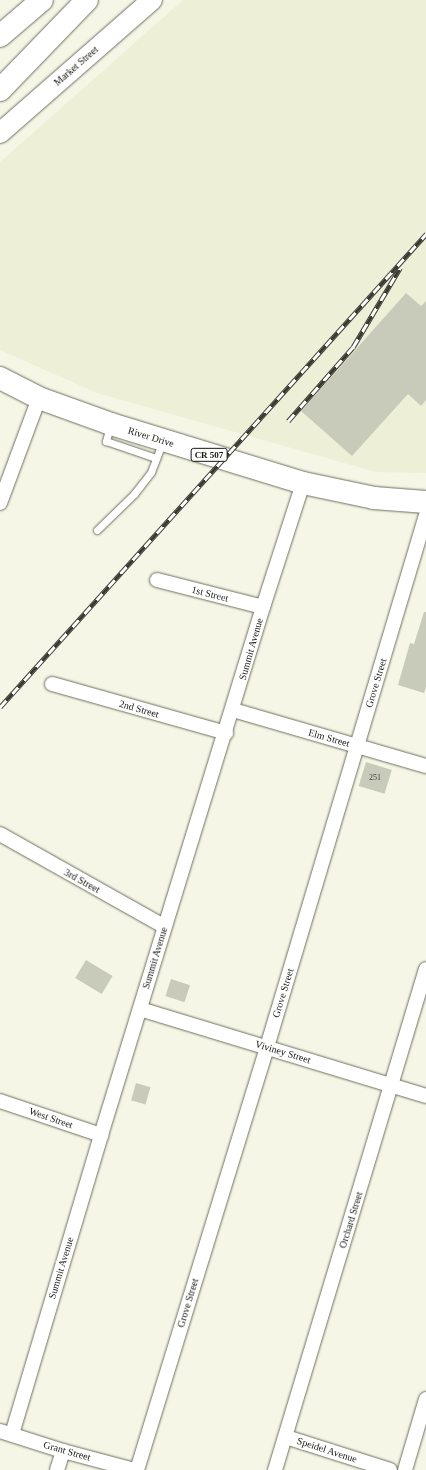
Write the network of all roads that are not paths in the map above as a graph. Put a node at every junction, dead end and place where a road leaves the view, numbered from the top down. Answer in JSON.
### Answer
{"nodes":[{"id":1,"x":42,"y":0,"type":"edge"},
{"id":2,"x":87,"y":0,"type":"edge"},
{"id":3,"x":152,"y":0,"type":"edge"},
{"id":4,"x":0,"y":36,"type":"edge"},
{"id":5,"x":0,"y":90,"type":"edge"},
{"id":6,"x":0,"y":133,"type":"edge"},
{"id":7,"x":0,"y":378,"type":"edge"},
{"id":8,"x":39,"y":398,"type":"junction"},
{"id":9,"x":160,"y":450,"type":"junction"},
{"id":10,"x":303,"y":483,"type":"junction"},
{"id":11,"x":426,"y":502,"type":"edge"},
{"id":12,"x":0,"y":503,"type":"edge"},
{"id":13,"x":426,"y":515,"type":"edge"},
{"id":14,"x":97,"y":530,"type":"dead end"},
{"id":15,"x":157,"y":580,"type":"dead end"},
{"id":16,"x":263,"y":607,"type":"junction"},
{"id":17,"x":52,"y":684,"type":"dead end"},
{"id":18,"x":233,"y":710,"type":"junction"},
{"id":19,"x":226,"y":733,"type":"junction"},
{"id":20,"x":357,"y":746,"type":"junction"},
{"id":21,"x":426,"y":766,"type":"edge"},
{"id":22,"x":0,"y":834,"type":"edge"},
{"id":23,"x":165,"y":927,"type":"junction"},
{"id":24,"x":426,"y":969,"type":"edge"},
{"id":25,"x":140,"y":1009,"type":"junction"},
{"id":26,"x":267,"y":1047,"type":"junction"},
{"id":27,"x":391,"y":1085,"type":"junction"},
{"id":28,"x":426,"y":1096,"type":"edge"},
{"id":29,"x":0,"y":1101,"type":"edge"},
{"id":30,"x":101,"y":1135,"type":"junction"},
{"id":31,"x":426,"y":1399,"type":"edge"},
{"id":32,"x":6,"y":1433,"type":"edge"},
{"id":33,"x":286,"y":1437,"type":"junction"},
{"id":34,"x":63,"y":1451,"type":"junction"},
{"id":35,"x":57,"y":1470,"type":"edge"},
{"id":36,"x":136,"y":1470,"type":"edge"},
{"id":37,"x":275,"y":1470,"type":"edge"},
{"id":38,"x":390,"y":1470,"type":"edge"},
{"id":39,"x":405,"y":1470,"type":"edge"}],
"edges":[{"from":1,"to":4,"type":"main road"},
{"from":2,"to":5,"type":"main road"},
{"from":3,"to":6,"type":"main road","name":"Market Street"},
{"from":7,"to":8,"type":"main road","name":"River Drive","number":"CR 507"},
{"from":8,"to":9,"type":"main road","name":"River Drive","number":"CR 507"},
{"from":8,"to":12,"type":"street"},
{"from":9,"to":10,"type":"main road","name":"River Drive","number":"CR 507"},
{"from":9,"to":14,"type":"lane"},
{"from":10,"to":11,"type":"main road","name":"River Drive","number":"CR 507"},
{"from":10,"to":16,"type":"street","name":"Summit Avenue"},
{"from":13,"to":20,"type":"street","name":"Grove Street"},
{"from":15,"to":16,"type":"street","name":"1st Street"},
{"from":16,"to":18,"type":"street","name":"Summit Avenue"},
{"from":17,"to":19,"type":"street","name":"2nd Street"},
{"from":18,"to":19,"type":"street","name":"Summit Avenue"},
{"from":18,"to":20,"type":"street","name":"Elm Street"},
{"from":19,"to":23,"type":"street","name":"Summit Avenue"},
{"from":20,"to":21,"type":"street","name":"Elm Street"},
{"from":20,"to":26,"type":"street","name":"Grove Street"},
{"from":22,"to":23,"type":"street","name":"3rd Street"},
{"from":23,"to":25,"type":"street","name":"Summit Avenue"},
{"from":24,"to":27,"type":"street","name":"Orchard Street"},
{"from":25,"to":26,"type":"street","name":"Viviney Street"},
{"from":25,"to":30,"type":"street","name":"Summit Avenue"},
{"from":26,"to":27,"type":"street","name":"Viviney Street"},
{"from":26,"to":36,"type":"street","name":"Grove Street"},
{"from":27,"to":28,"type":"street","name":"Viviney Street"},
{"from":27,"to":33,"type":"street","name":"Orchard Street"},
{"from":29,"to":30,"type":"street","name":"West Street"},
{"from":30,"to":32,"type":"street","name":"Summit Avenue"},
{"from":31,"to":39,"type":"street"},
{"from":32,"to":34,"type":"street","name":"Grant Street"},
{"from":33,"to":37,"type":"street","name":"Orchard Street"},
{"from":33,"to":38,"type":"street","name":"Speidel Avenue"},
{"from":34,"to":35,"type":"street"},
{"from":34,"to":36,"type":"street","name":"Grant Street"}]}
